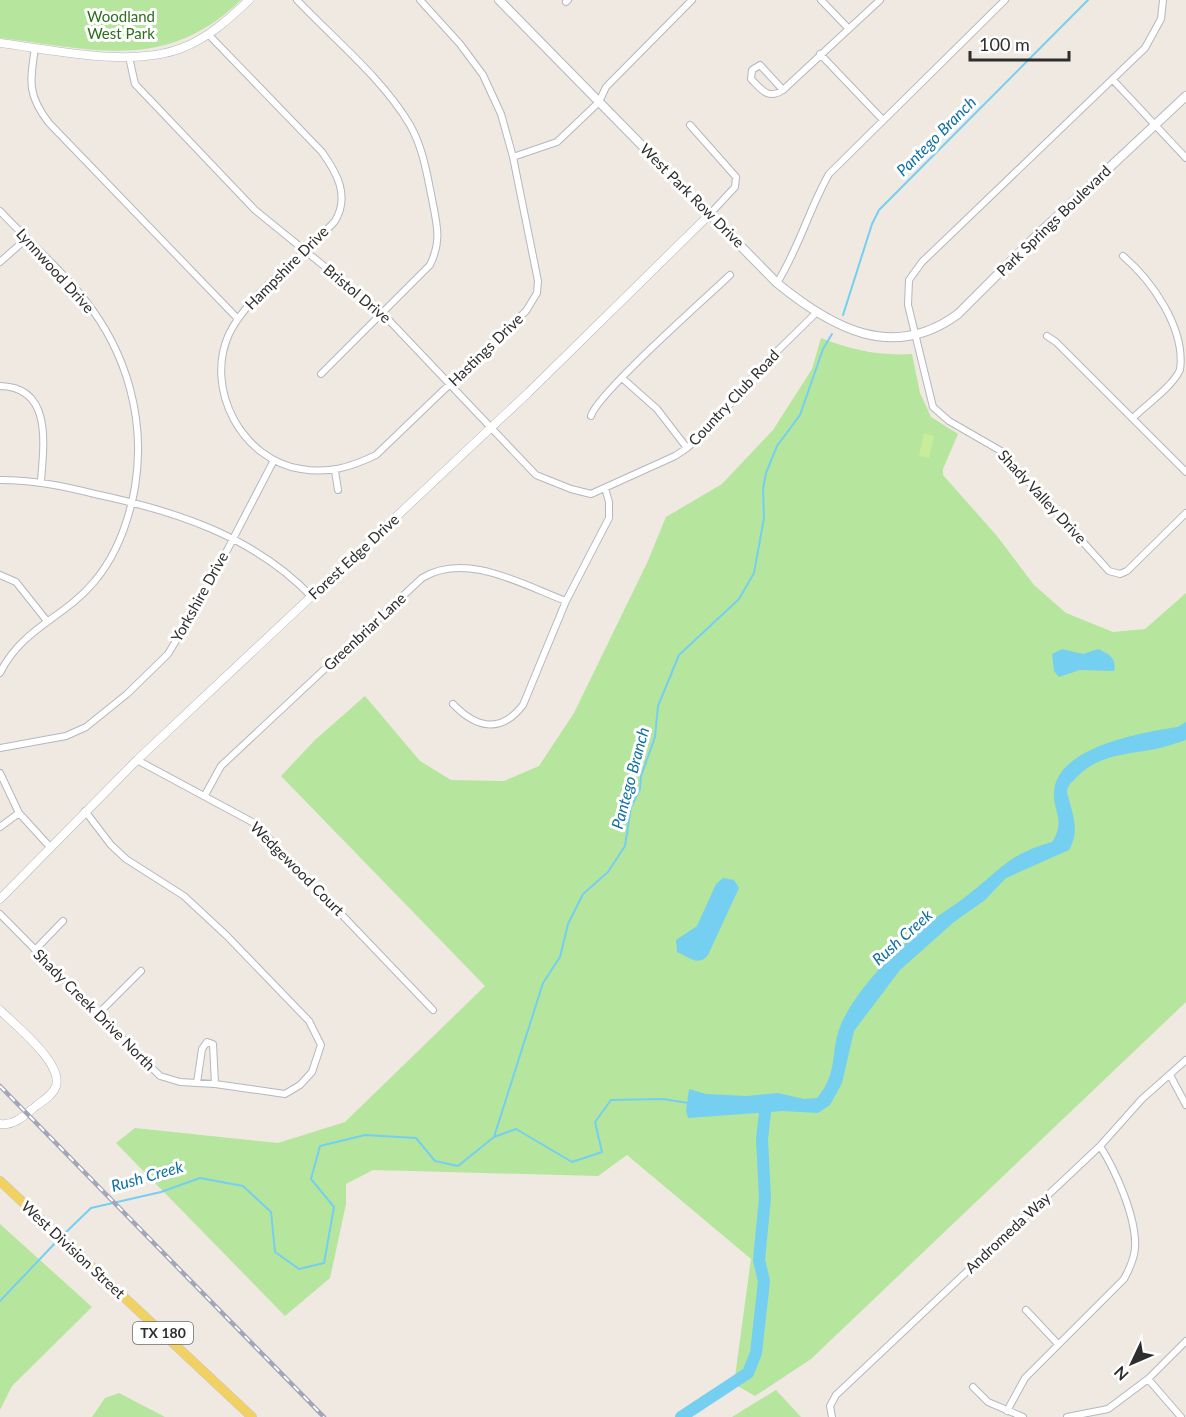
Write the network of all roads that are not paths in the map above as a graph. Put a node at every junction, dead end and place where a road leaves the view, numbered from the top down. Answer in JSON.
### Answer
{"nodes":[{"id":1,"x":249,"y":0,"type":"edge"},
{"id":2,"x":297,"y":0,"type":"edge"},
{"id":3,"x":420,"y":0,"type":"edge"},
{"id":4,"x":499,"y":0,"type":"edge"},
{"id":5,"x":692,"y":0,"type":"edge"},
{"id":6,"x":821,"y":0,"type":"edge"},
{"id":7,"x":880,"y":0,"type":"edge"},
{"id":8,"x":1005,"y":0,"type":"edge"},
{"id":9,"x":1163,"y":0,"type":"edge"},
{"id":10,"x":848,"y":28,"type":"junction"},
{"id":11,"x":208,"y":34,"type":"junction"},
{"id":12,"x":0,"y":43,"type":"edge"},
{"id":13,"x":35,"y":48,"type":"junction"},
{"id":14,"x":820,"y":54,"type":"junction"},
{"id":15,"x":129,"y":57,"type":"junction"},
{"id":16,"x":1113,"y":80,"type":"junction"},
{"id":17,"x":783,"y":90,"type":"junction"},
{"id":18,"x":1186,"y":96,"type":"edge"},
{"id":19,"x":599,"y":102,"type":"junction"},
{"id":20,"x":883,"y":120,"type":"junction"},
{"id":21,"x":690,"y":125,"type":"dead end"},
{"id":22,"x":1155,"y":125,"type":"junction"},
{"id":23,"x":513,"y":157,"type":"junction"},
{"id":24,"x":1186,"y":158,"type":"edge"},
{"id":25,"x":0,"y":211,"type":"edge"},
{"id":26,"x":709,"y":215,"type":"junction"},
{"id":27,"x":26,"y":239,"type":"junction"},
{"id":28,"x":304,"y":252,"type":"junction"},
{"id":29,"x":1123,"y":256,"type":"dead end"},
{"id":30,"x":0,"y":262,"type":"edge"},
{"id":31,"x":730,"y":275,"type":"dead end"},
{"id":32,"x":777,"y":283,"type":"junction"},
{"id":33,"x":816,"y":313,"type":"junction"},
{"id":34,"x":383,"y":314,"type":"junction"},
{"id":35,"x":238,"y":319,"type":"junction"},
{"id":36,"x":1047,"y":336,"type":"dead end"},
{"id":37,"x":915,"y":337,"type":"junction"},
{"id":38,"x":321,"y":374,"type":"dead end"},
{"id":39,"x":622,"y":378,"type":"junction"},
{"id":40,"x":451,"y":384,"type":"junction"},
{"id":41,"x":0,"y":386,"type":"edge"},
{"id":42,"x":591,"y":416,"type":"dead end"},
{"id":43,"x":1134,"y":417,"type":"junction"},
{"id":44,"x":492,"y":427,"type":"junction"},
{"id":45,"x":687,"y":448,"type":"junction"},
{"id":46,"x":274,"y":460,"type":"junction"},
{"id":47,"x":334,"y":471,"type":"junction"},
{"id":48,"x":1186,"y":472,"type":"edge"},
{"id":49,"x":0,"y":480,"type":"edge"},
{"id":50,"x":41,"y":481,"type":"junction"},
{"id":51,"x":605,"y":488,"type":"junction"},
{"id":52,"x":338,"y":490,"type":"dead end"},
{"id":53,"x":132,"y":502,"type":"junction"},
{"id":54,"x":1186,"y":513,"type":"edge"},
{"id":55,"x":232,"y":538,"type":"junction"},
{"id":56,"x":0,"y":575,"type":"edge"},
{"id":57,"x":312,"y":597,"type":"junction"},
{"id":58,"x":566,"y":601,"type":"junction"},
{"id":59,"x":47,"y":621,"type":"junction"},
{"id":60,"x":0,"y":673,"type":"edge"},
{"id":61,"x":453,"y":704,"type":"dead end"},
{"id":62,"x":0,"y":748,"type":"edge"},
{"id":63,"x":137,"y":760,"type":"junction"},
{"id":64,"x":0,"y":773,"type":"edge"},
{"id":65,"x":205,"y":795,"type":"junction"},
{"id":66,"x":86,"y":811,"type":"junction"},
{"id":67,"x":18,"y":813,"type":"junction"},
{"id":68,"x":0,"y":827,"type":"edge"},
{"id":69,"x":50,"y":847,"type":"junction"},
{"id":70,"x":0,"y":899,"type":"edge"},
{"id":71,"x":0,"y":914,"type":"edge"},
{"id":72,"x":63,"y":921,"type":"dead end"},
{"id":73,"x":35,"y":950,"type":"junction"},
{"id":74,"x":141,"y":971,"type":"dead end"},
{"id":75,"x":0,"y":1010,"type":"edge"},
{"id":76,"x":433,"y":1010,"type":"dead end"},
{"id":77,"x":98,"y":1014,"type":"junction"},
{"id":78,"x":1186,"y":1060,"type":"edge"},
{"id":79,"x":1170,"y":1075,"type":"junction"},
{"id":80,"x":197,"y":1083,"type":"junction"},
{"id":81,"x":215,"y":1084,"type":"junction"},
{"id":82,"x":1186,"y":1104,"type":"edge"},
{"id":83,"x":0,"y":1124,"type":"edge"},
{"id":84,"x":1100,"y":1146,"type":"junction"},
{"id":85,"x":0,"y":1181,"type":"edge"},
{"id":86,"x":1026,"y":1310,"type":"dead end"},
{"id":87,"x":1186,"y":1341,"type":"edge"},
{"id":88,"x":1058,"y":1344,"type":"junction"},
{"id":89,"x":1148,"y":1379,"type":"junction"},
{"id":90,"x":973,"y":1388,"type":"dead end"},
{"id":91,"x":1007,"y":1411,"type":"junction"},
{"id":92,"x":252,"y":1417,"type":"edge"},
{"id":93,"x":832,"y":1417,"type":"edge"},
{"id":94,"x":1023,"y":1417,"type":"edge"},
{"id":95,"x":1067,"y":1417,"type":"edge"},
{"id":96,"x":1181,"y":1417,"type":"edge"}],
"edges":[{"from":1,"to":11,"type":"street"},
{"from":2,"to":34,"type":"street"},
{"from":3,"to":23,"type":"street","name":"Hastings Drive"},
{"from":4,"to":19,"type":"main road","name":"West Park Row Drive"},
{"from":5,"to":19,"type":"street"},
{"from":6,"to":10,"type":"street"},
{"from":7,"to":10,"type":"street"},
{"from":8,"to":20,"type":"street"},
{"from":9,"to":16,"type":"street","name":"Shady Valley Drive"},
{"from":10,"to":14,"type":"street"},
{"from":11,"to":15,"type":"street"},
{"from":11,"to":28,"type":"street","name":"Hampshire Drive"},
{"from":12,"to":13,"type":"street"},
{"from":13,"to":15,"type":"street"},
{"from":13,"to":35,"type":"street"},
{"from":14,"to":17,"type":"street"},
{"from":14,"to":20,"type":"street"},
{"from":15,"to":28,"type":"street","name":"Bristol Drive"},
{"from":16,"to":22,"type":"street"},
{"from":16,"to":37,"type":"street","name":"Shady Valley Drive"},
{"from":17,"to":17,"type":"street"},
{"from":18,"to":22,"type":"main road","name":"Park Springs Boulevard"},
{"from":19,"to":23,"type":"street"},
{"from":19,"to":26,"type":"main road","name":"West Park Row Drive"},
{"from":20,"to":32,"type":"street"},
{"from":21,"to":26,"type":"street"},
{"from":22,"to":24,"type":"street"},
{"from":22,"to":37,"type":"main road","name":"Park Springs Boulevard"},
{"from":23,"to":40,"type":"street","name":"Hastings Drive"},
{"from":25,"to":27,"type":"street","name":"Lynnwood Drive"},
{"from":26,"to":32,"type":"main road","name":"West Park Row Drive"},
{"from":26,"to":44,"type":"street","name":"Forest Edge Drive"},
{"from":27,"to":30,"type":"street"},
{"from":27,"to":53,"type":"street","name":"Lynnwood Drive"},
{"from":28,"to":34,"type":"street","name":"Bristol Drive"},
{"from":28,"to":35,"type":"street","name":"Hampshire Drive"},
{"from":29,"to":43,"type":"street"},
{"from":31,"to":39,"type":"street"},
{"from":32,"to":33,"type":"main road","name":"West Park Row Drive"},
{"from":33,"to":37,"type":"main road","name":"West Park Row Drive"},
{"from":33,"to":45,"type":"street","name":"Country Club Road"},
{"from":34,"to":38,"type":"street"},
{"from":34,"to":40,"type":"street","name":"Bristol Drive"},
{"from":35,"to":46,"type":"street","name":"Hampshire Drive"},
{"from":36,"to":43,"type":"street"},
{"from":37,"to":54,"type":"street","name":"Shady Valley Drive"},
{"from":39,"to":42,"type":"street"},
{"from":39,"to":45,"type":"street"},
{"from":40,"to":44,"type":"street","name":"Bristol Drive"},
{"from":40,"to":47,"type":"street","name":"Hastings Drive"},
{"from":41,"to":50,"type":"street"},
{"from":43,"to":48,"type":"street"},
{"from":44,"to":51,"type":"street","name":"Country Club Road"},
{"from":44,"to":57,"type":"street","name":"Forest Edge Drive"},
{"from":45,"to":51,"type":"street","name":"Country Club Road"},
{"from":46,"to":47,"type":"street","name":"Hastings Drive"},
{"from":46,"to":55,"type":"street","name":"Yorkshire Drive"},
{"from":47,"to":52,"type":"street"},
{"from":49,"to":50,"type":"street"},
{"from":50,"to":53,"type":"street"},
{"from":51,"to":58,"type":"street"},
{"from":53,"to":55,"type":"street"},
{"from":53,"to":59,"type":"street","name":"Lynnwood Drive"},
{"from":55,"to":57,"type":"street"},
{"from":55,"to":62,"type":"street","name":"Yorkshire Drive"},
{"from":56,"to":59,"type":"street"},
{"from":57,"to":63,"type":"street","name":"Forest Edge Drive"},
{"from":58,"to":61,"type":"street"},
{"from":58,"to":65,"type":"street","name":"Greenbriar Lane"},
{"from":59,"to":60,"type":"street","name":"Lynnwood Drive"},
{"from":63,"to":65,"type":"street","name":"Wedgewood Court"},
{"from":63,"to":66,"type":"street","name":"Forest Edge Drive"},
{"from":64,"to":67,"type":"street"},
{"from":65,"to":76,"type":"street","name":"Wedgewood Court"},
{"from":66,"to":69,"type":"street","name":"Forest Edge Drive"},
{"from":66,"to":81,"type":"street","name":"Shady Creek Drive North"},
{"from":67,"to":68,"type":"street"},
{"from":67,"to":69,"type":"street"},
{"from":69,"to":70,"type":"street","name":"Forest Edge Drive"},
{"from":71,"to":73,"type":"street","name":"Shady Creek Drive North"},
{"from":72,"to":73,"type":"street"},
{"from":73,"to":77,"type":"street","name":"Shady Creek Drive North"},
{"from":74,"to":77,"type":"street"},
{"from":75,"to":83,"type":"street"},
{"from":77,"to":80,"type":"street","name":"Shady Creek Drive North"},
{"from":78,"to":79,"type":"street","name":"Andromeda Way"},
{"from":79,"to":82,"type":"street"},
{"from":79,"to":84,"type":"street","name":"Andromeda Way"},
{"from":80,"to":81,"type":"street","name":"Shady Creek Drive North"},
{"from":80,"to":81,"type":"street"},
{"from":84,"to":88,"type":"street"},
{"from":84,"to":93,"type":"street","name":"Andromeda Way"},
{"from":85,"to":92,"type":"main road","name":"West Division Street","number":"TX 180"},
{"from":86,"to":88,"type":"street"},
{"from":87,"to":89,"type":"street"},
{"from":88,"to":91,"type":"street"},
{"from":89,"to":95,"type":"street"},
{"from":89,"to":96,"type":"street"},
{"from":90,"to":91,"type":"street"},
{"from":91,"to":94,"type":"street"}]}
